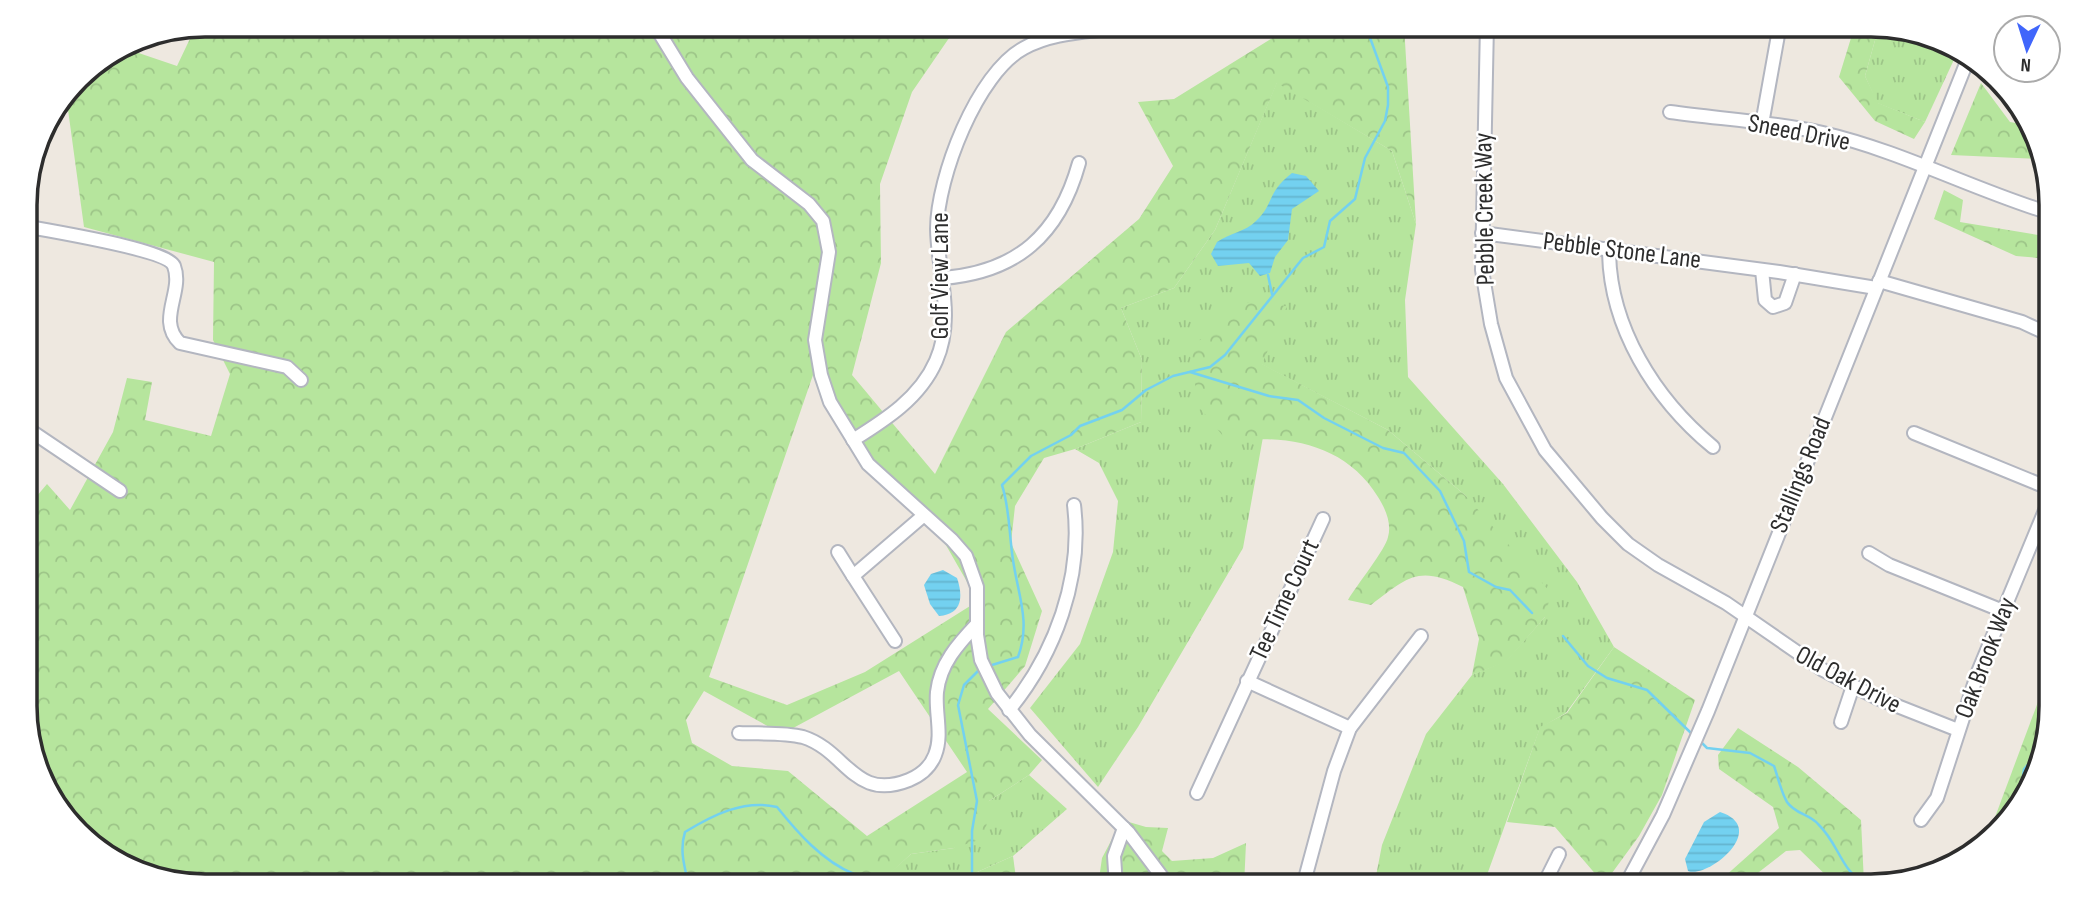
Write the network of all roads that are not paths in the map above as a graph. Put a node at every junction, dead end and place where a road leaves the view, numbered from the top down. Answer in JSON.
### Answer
{"nodes":[{"id":1,"x":662,"y":37,"type":"edge"},
{"id":2,"x":1052,"y":37,"type":"edge"},
{"id":3,"x":1487,"y":37,"type":"edge"},
{"id":4,"x":1778,"y":37,"type":"edge"},
{"id":5,"x":1965,"y":66,"type":"edge"},
{"id":6,"x":1670,"y":112,"type":"dead end"},
{"id":7,"x":1762,"y":124,"type":"junction"},
{"id":8,"x":1080,"y":163,"type":"dead end"},
{"id":9,"x":1925,"y":167,"type":"junction"},
{"id":10,"x":2039,"y":210,"type":"edge"},
{"id":11,"x":37,"y":229,"type":"edge"},
{"id":12,"x":1482,"y":233,"type":"junction"},
{"id":13,"x":1609,"y":249,"type":"junction"},
{"id":14,"x":1762,"y":270,"type":"junction"},
{"id":15,"x":1795,"y":274,"type":"junction"},
{"id":16,"x":943,"y":278,"type":"junction"},
{"id":17,"x":1877,"y":284,"type":"junction"},
{"id":18,"x":2039,"y":330,"type":"edge"},
{"id":19,"x":301,"y":380,"type":"dead end"},
{"id":20,"x":1914,"y":433,"type":"dead end"},
{"id":21,"x":37,"y":434,"type":"edge"},
{"id":22,"x":853,"y":440,"type":"junction"},
{"id":23,"x":1713,"y":447,"type":"dead end"},
{"id":24,"x":2039,"y":484,"type":"edge"},
{"id":25,"x":120,"y":491,"type":"dead end"},
{"id":26,"x":1074,"y":505,"type":"dead end"},
{"id":27,"x":923,"y":516,"type":"junction"},
{"id":28,"x":1322,"y":519,"type":"dead end"},
{"id":29,"x":2039,"y":525,"type":"edge"},
{"id":30,"x":838,"y":552,"type":"dead end"},
{"id":31,"x":1869,"y":553,"type":"dead end"},
{"id":32,"x":853,"y":576,"type":"junction"},
{"id":33,"x":2003,"y":611,"type":"junction"},
{"id":34,"x":1744,"y":617,"type":"junction"},
{"id":35,"x":977,"y":624,"type":"junction"},
{"id":36,"x":1421,"y":636,"type":"dead end"},
{"id":37,"x":895,"y":641,"type":"dead end"},
{"id":38,"x":1247,"y":681,"type":"junction"},
{"id":39,"x":1853,"y":686,"type":"junction"},
{"id":40,"x":1009,"y":710,"type":"junction"},
{"id":41,"x":1841,"y":722,"type":"dead end"},
{"id":42,"x":1350,"y":729,"type":"junction"},
{"id":43,"x":1958,"y":730,"type":"junction"},
{"id":44,"x":739,"y":733,"type":"dead end"},
{"id":45,"x":1197,"y":793,"type":"dead end"},
{"id":46,"x":1922,"y":820,"type":"dead end"},
{"id":47,"x":1124,"y":828,"type":"junction"},
{"id":48,"x":1559,"y":855,"type":"dead end"},
{"id":49,"x":1115,"y":874,"type":"edge"},
{"id":50,"x":1160,"y":874,"type":"edge"},
{"id":51,"x":1306,"y":874,"type":"edge"},
{"id":52,"x":1549,"y":874,"type":"edge"},
{"id":53,"x":1631,"y":874,"type":"edge"}],
"edges":[{"from":1,"to":22,"type":"street"},
{"from":2,"to":16,"type":"street","name":"Golf View Lane"},
{"from":3,"to":12,"type":"street","name":"Pebble Creek Way"},
{"from":4,"to":7,"type":"street"},
{"from":5,"to":9,"type":"street","name":"Stallings Road"},
{"from":6,"to":7,"type":"street","name":"Sneed Drive"},
{"from":7,"to":9,"type":"street","name":"Sneed Drive"},
{"from":8,"to":16,"type":"street"},
{"from":9,"to":10,"type":"street","name":"Sneed Drive"},
{"from":9,"to":17,"type":"street","name":"Stallings Road"},
{"from":11,"to":19,"type":"street"},
{"from":12,"to":13,"type":"street","name":"Pebble Stone Lane"},
{"from":12,"to":34,"type":"street","name":"Pebble Creek Way"},
{"from":13,"to":14,"type":"street","name":"Pebble Stone Lane"},
{"from":13,"to":23,"type":"street"},
{"from":14,"to":15,"type":"street","name":"Pebble Stone Lane"},
{"from":14,"to":15,"type":"street"},
{"from":15,"to":17,"type":"street","name":"Pebble Stone Lane"},
{"from":16,"to":22,"type":"street","name":"Golf View Lane"},
{"from":17,"to":18,"type":"street","name":"Pebble Stone Lane"},
{"from":17,"to":34,"type":"street","name":"Stallings Road"},
{"from":20,"to":24,"type":"street"},
{"from":21,"to":25,"type":"street"},
{"from":22,"to":27,"type":"street"},
{"from":26,"to":40,"type":"street"},
{"from":27,"to":32,"type":"street"},
{"from":27,"to":35,"type":"street"},
{"from":28,"to":38,"type":"street","name":"Tee Time Court"},
{"from":29,"to":33,"type":"street","name":"Oak Brook Way"},
{"from":30,"to":32,"type":"street"},
{"from":31,"to":33,"type":"street"},
{"from":32,"to":37,"type":"street"},
{"from":33,"to":43,"type":"street","name":"Oak Brook Way"},
{"from":34,"to":39,"type":"street","name":"Old Oak Drive"},
{"from":34,"to":53,"type":"street","name":"Stallings Road"},
{"from":35,"to":40,"type":"street"},
{"from":35,"to":44,"type":"street"},
{"from":36,"to":42,"type":"street"},
{"from":38,"to":42,"type":"street"},
{"from":38,"to":45,"type":"street","name":"Tee Time Court"},
{"from":39,"to":41,"type":"street"},
{"from":39,"to":43,"type":"street","name":"Old Oak Drive"},
{"from":40,"to":47,"type":"street"},
{"from":42,"to":51,"type":"street"},
{"from":43,"to":46,"type":"street","name":"Oak Brook Way"},
{"from":47,"to":49,"type":"street"},
{"from":47,"to":50,"type":"street"},
{"from":48,"to":52,"type":"street"}]}
